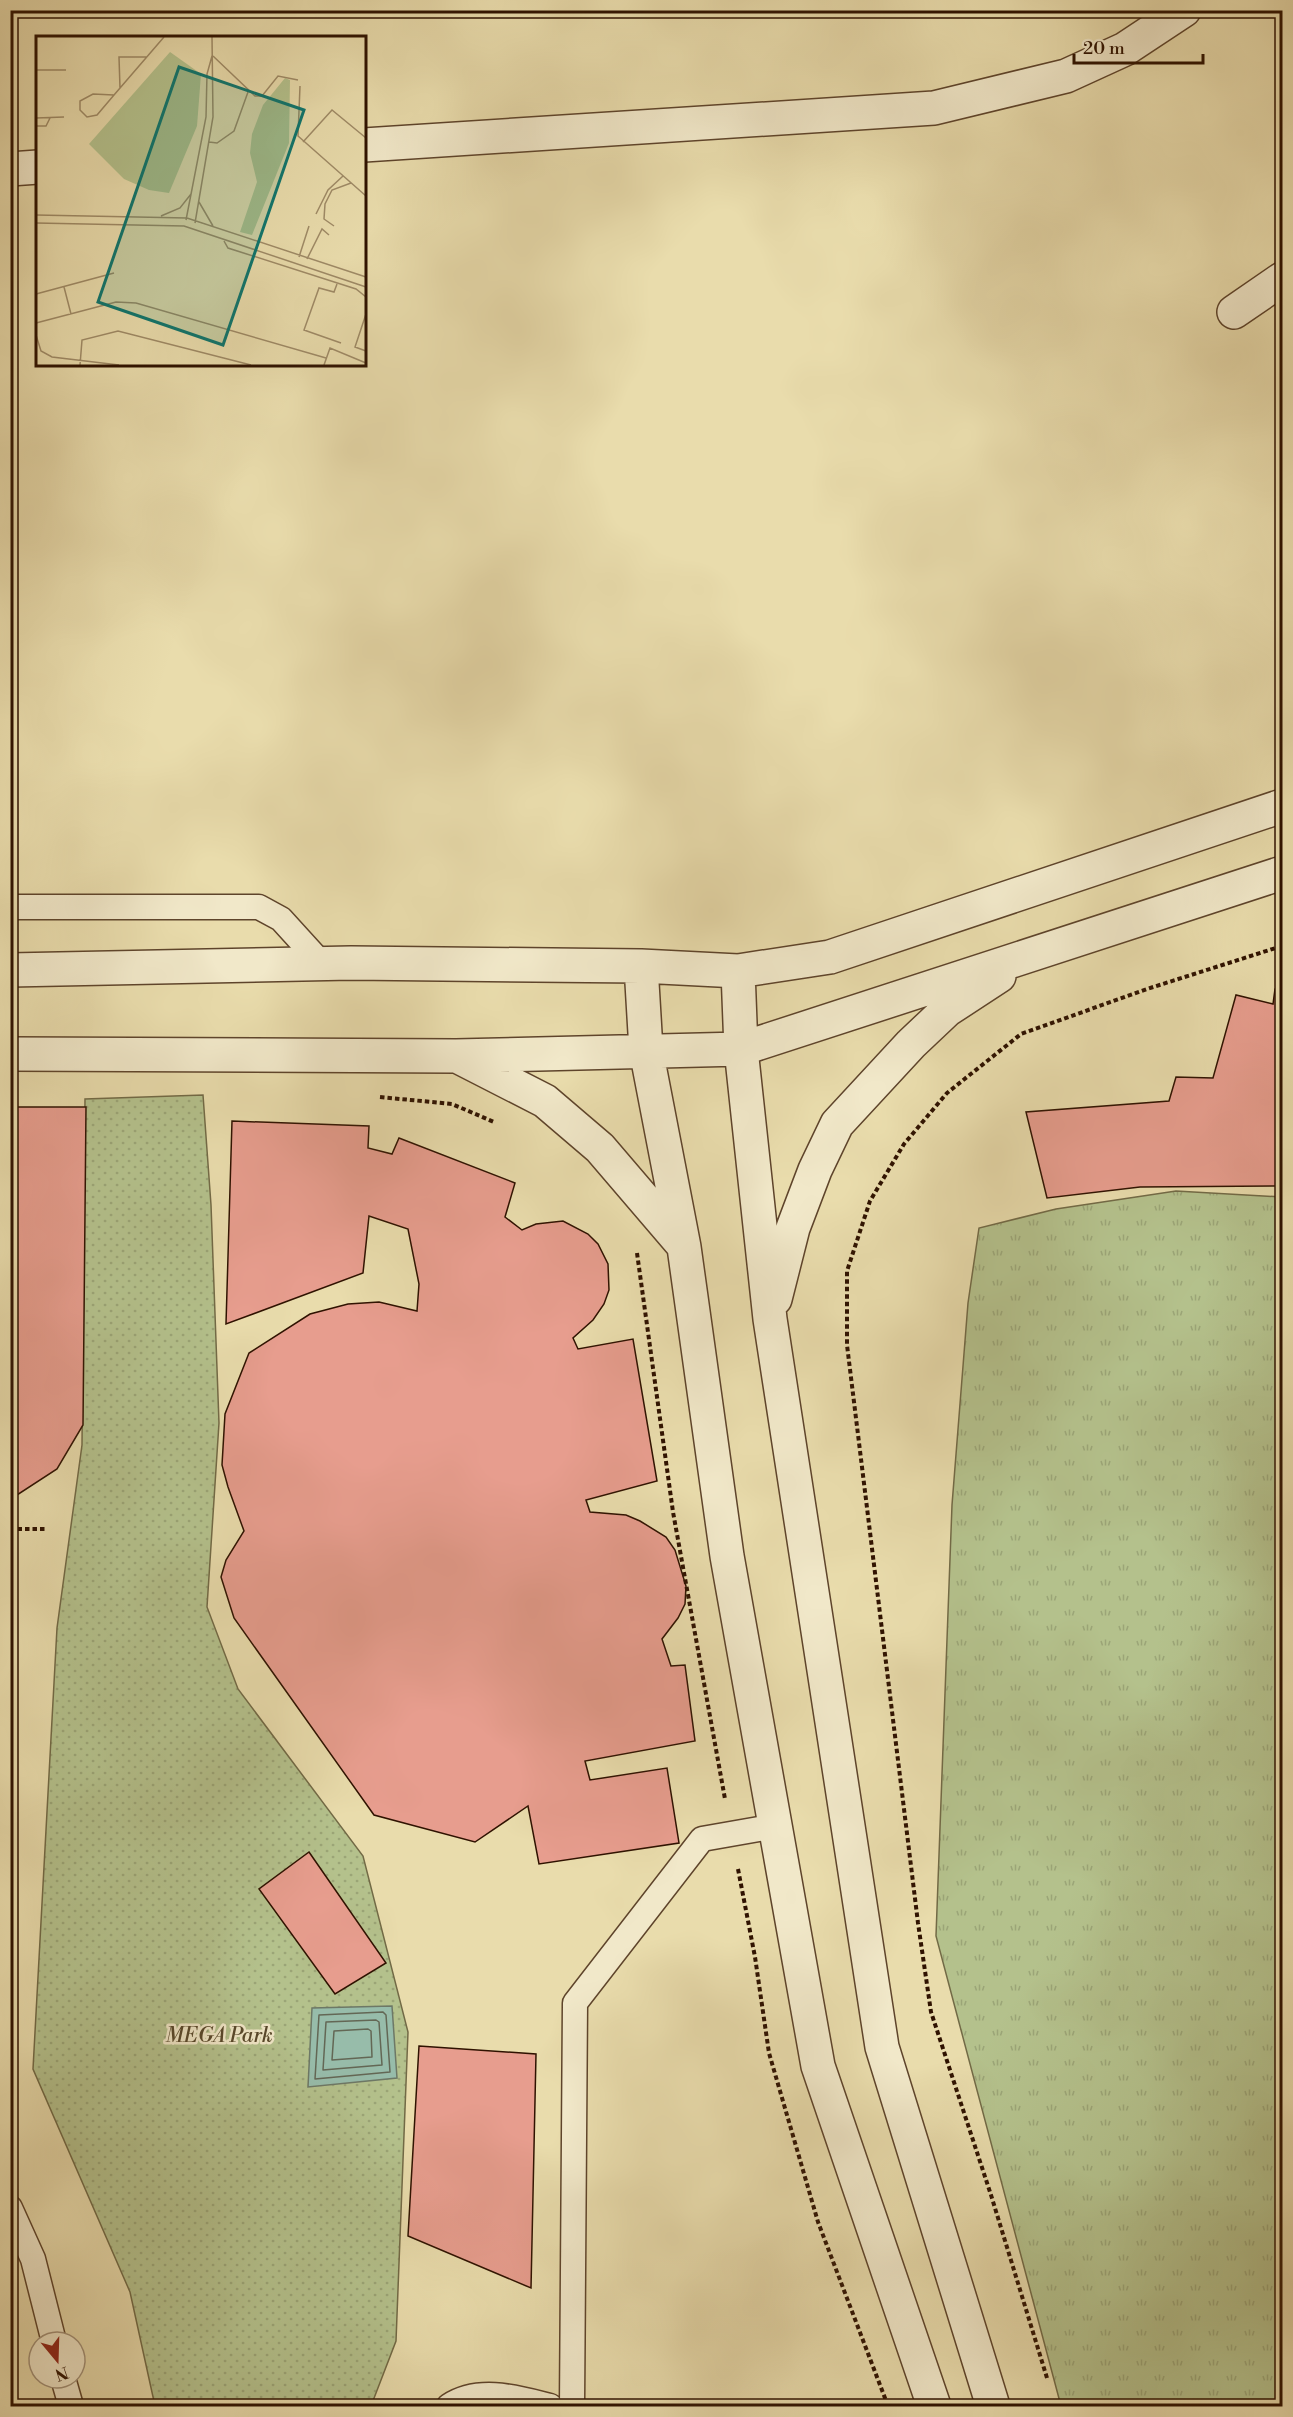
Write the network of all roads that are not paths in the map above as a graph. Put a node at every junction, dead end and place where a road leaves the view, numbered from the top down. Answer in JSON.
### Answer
{"nodes":[{"id":1,"x":1184,"y":10,"type":"edge"},
{"id":2,"x":366,"y":145,"type":"edge"},
{"id":3,"x":36,"y":167,"type":"edge"},
{"id":4,"x":10,"y":169,"type":"edge"},
{"id":5,"x":1282,"y":279,"type":"edge"},
{"id":6,"x":1234,"y":312,"type":"dead end"},
{"id":7,"x":1282,"y":806,"type":"edge"},
{"id":8,"x":1282,"y":873,"type":"edge"},
{"id":9,"x":10,"y":907,"type":"edge"},
{"id":10,"x":1036,"y":952,"type":"junction"},
{"id":11,"x":321,"y":963,"type":"junction"},
{"id":12,"x":641,"y":966,"type":"junction"},
{"id":13,"x":10,"y":970,"type":"edge"},
{"id":14,"x":738,"y":971,"type":"junction"},
{"id":15,"x":741,"y":1049,"type":"junction"},
{"id":16,"x":646,"y":1050,"type":"junction"},
{"id":17,"x":10,"y":1054,"type":"edge"},
{"id":18,"x":456,"y":1056,"type":"junction"},
{"id":19,"x":684,"y":1246,"type":"junction"},
{"id":20,"x":770,"y":1319,"type":"junction"},
{"id":21,"x":776,"y":1826,"type":"junction"},
{"id":22,"x":10,"y":2208,"type":"edge"},
{"id":23,"x":51,"y":2330,"type":"edge"},
{"id":24,"x":66,"y":2390,"type":"edge"},
{"id":25,"x":984,"y":2399,"type":"edge"},
{"id":26,"x":71,"y":2406,"type":"edge"},
{"id":27,"x":449,"y":2406,"type":"edge"},
{"id":28,"x":550,"y":2406,"type":"edge"},
{"id":29,"x":572,"y":2406,"type":"edge"},
{"id":30,"x":934,"y":2406,"type":"edge"}],
"edges":[{"from":1,"to":2,"type":"street"},
{"from":3,"to":4,"type":"street"},
{"from":5,"to":6,"type":"street"},
{"from":7,"to":14,"type":"street"},
{"from":8,"to":10,"type":"street"},
{"from":9,"to":11,"type":"lane"},
{"from":10,"to":15,"type":"street"},
{"from":10,"to":20,"type":"street"},
{"from":11,"to":12,"type":"street"},
{"from":11,"to":13,"type":"street"},
{"from":12,"to":14,"type":"street"},
{"from":12,"to":16,"type":"street"},
{"from":14,"to":15,"type":"street"},
{"from":15,"to":16,"type":"street"},
{"from":15,"to":20,"type":"street"},
{"from":16,"to":18,"type":"street"},
{"from":16,"to":19,"type":"street"},
{"from":17,"to":18,"type":"street"},
{"from":18,"to":19,"type":"street"},
{"from":19,"to":21,"type":"street"},
{"from":20,"to":25,"type":"street"},
{"from":21,"to":29,"type":"lane"},
{"from":21,"to":30,"type":"street"},
{"from":22,"to":23,"type":"lane"},
{"from":24,"to":26,"type":"lane"},
{"from":27,"to":28,"type":"lane"}]}
